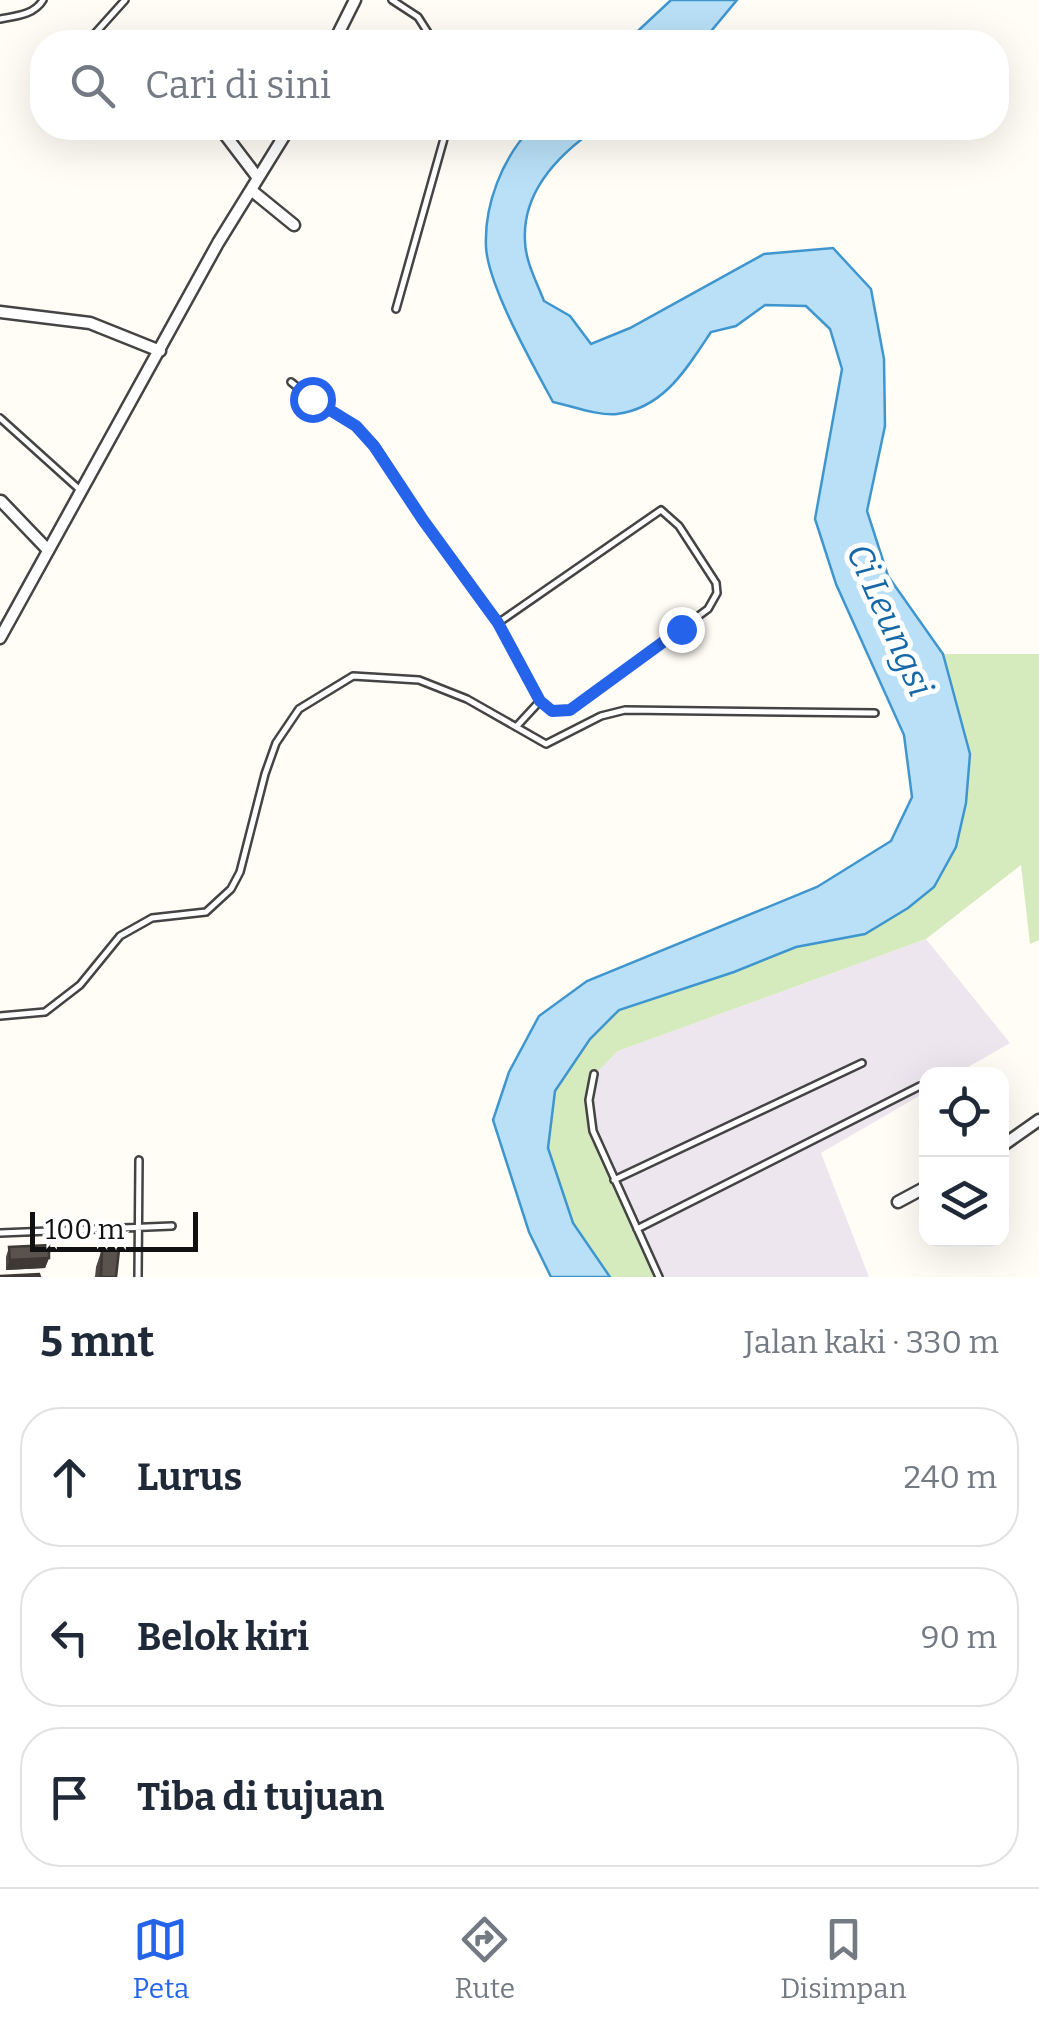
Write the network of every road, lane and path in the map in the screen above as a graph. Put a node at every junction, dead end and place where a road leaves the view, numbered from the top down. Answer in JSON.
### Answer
{"nodes":[{"id":1,"x":42,"y":0,"type":"edge"},
{"id":2,"x":125,"y":0,"type":"edge"},
{"id":3,"x":354,"y":0,"type":"edge"},
{"id":4,"x":392,"y":0,"type":"edge"},
{"id":5,"x":0,"y":19,"type":"edge"},
{"id":6,"x":98,"y":30,"type":"edge"},
{"id":7,"x":340,"y":30,"type":"edge"},
{"id":8,"x":426,"y":30,"type":"edge"},
{"id":9,"x":229,"y":140,"type":"edge"},
{"id":10,"x":282,"y":140,"type":"edge"},
{"id":11,"x":443,"y":140,"type":"edge"},
{"id":12,"x":258,"y":178,"type":"junction"},
{"id":13,"x":250,"y":190,"type":"junction"},
{"id":14,"x":294,"y":225,"type":"dead end"},
{"id":15,"x":396,"y":310,"type":"dead end"},
{"id":16,"x":0,"y":312,"type":"edge"},
{"id":17,"x":160,"y":351,"type":"junction"},
{"id":18,"x":291,"y":382,"type":"dead end"},
{"id":19,"x":0,"y":418,"type":"edge"},
{"id":20,"x":80,"y":490,"type":"junction"},
{"id":21,"x":2,"y":501,"type":"edge"},
{"id":22,"x":47,"y":550,"type":"junction"},
{"id":23,"x":4,"y":619,"type":"edge"},
{"id":24,"x":498,"y":623,"type":"junction"},
{"id":25,"x":0,"y":638,"type":"edge"},
{"id":26,"x":540,"y":701,"type":"junction"},
{"id":27,"x":876,"y":712,"type":"dead end"},
{"id":28,"x":516,"y":727,"type":"junction"},
{"id":29,"x":0,"y":1016,"type":"edge"},
{"id":30,"x":862,"y":1063,"type":"dead end"},
{"id":31,"x":594,"y":1074,"type":"dead end"},
{"id":32,"x":919,"y":1087,"type":"edge"},
{"id":33,"x":1039,"y":1120,"type":"edge"},
{"id":34,"x":1009,"y":1141,"type":"edge"},
{"id":35,"x":139,"y":1160,"type":"dead end"},
{"id":36,"x":614,"y":1180,"type":"junction"},
{"id":37,"x":919,"y":1191,"type":"edge"},
{"id":38,"x":898,"y":1202,"type":"dead end"},
{"id":39,"x":172,"y":1226,"type":"dead end"},
{"id":40,"x":637,"y":1229,"type":"junction"},
{"id":41,"x":137,"y":1230,"type":"junction"},
{"id":42,"x":0,"y":1233,"type":"edge"},
{"id":43,"x":138,"y":1277,"type":"edge"},
{"id":44,"x":659,"y":1277,"type":"edge"}],
"edges":[{"from":1,"to":5,"type":"lane"},
{"from":2,"to":6,"type":"lane"},
{"from":3,"to":7,"type":"street"},
{"from":4,"to":8,"type":"lane"},
{"from":9,"to":12,"type":"street"},
{"from":10,"to":12,"type":"street"},
{"from":11,"to":15,"type":"lane"},
{"from":12,"to":13,"type":"street"},
{"from":13,"to":14,"type":"street"},
{"from":13,"to":17,"type":"street"},
{"from":16,"to":17,"type":"street"},
{"from":17,"to":20,"type":"street"},
{"from":18,"to":24,"type":"lane"},
{"from":19,"to":20,"type":"lane"},
{"from":20,"to":22,"type":"street"},
{"from":21,"to":22,"type":"street"},
{"from":22,"to":23,"type":"street"},
{"from":23,"to":25,"type":"street"},
{"from":24,"to":26,"type":"lane"},
{"from":24,"to":26,"type":"lane"},
{"from":26,"to":28,"type":"lane"},
{"from":27,"to":28,"type":"lane"},
{"from":28,"to":29,"type":"lane"},
{"from":30,"to":36,"type":"lane"},
{"from":31,"to":36,"type":"lane"},
{"from":32,"to":40,"type":"lane"},
{"from":33,"to":34,"type":"street"},
{"from":35,"to":41,"type":"lane"},
{"from":36,"to":40,"type":"lane"},
{"from":37,"to":38,"type":"street"},
{"from":39,"to":41,"type":"lane"},
{"from":40,"to":44,"type":"lane"},
{"from":41,"to":42,"type":"lane"},
{"from":41,"to":43,"type":"lane"}]}
